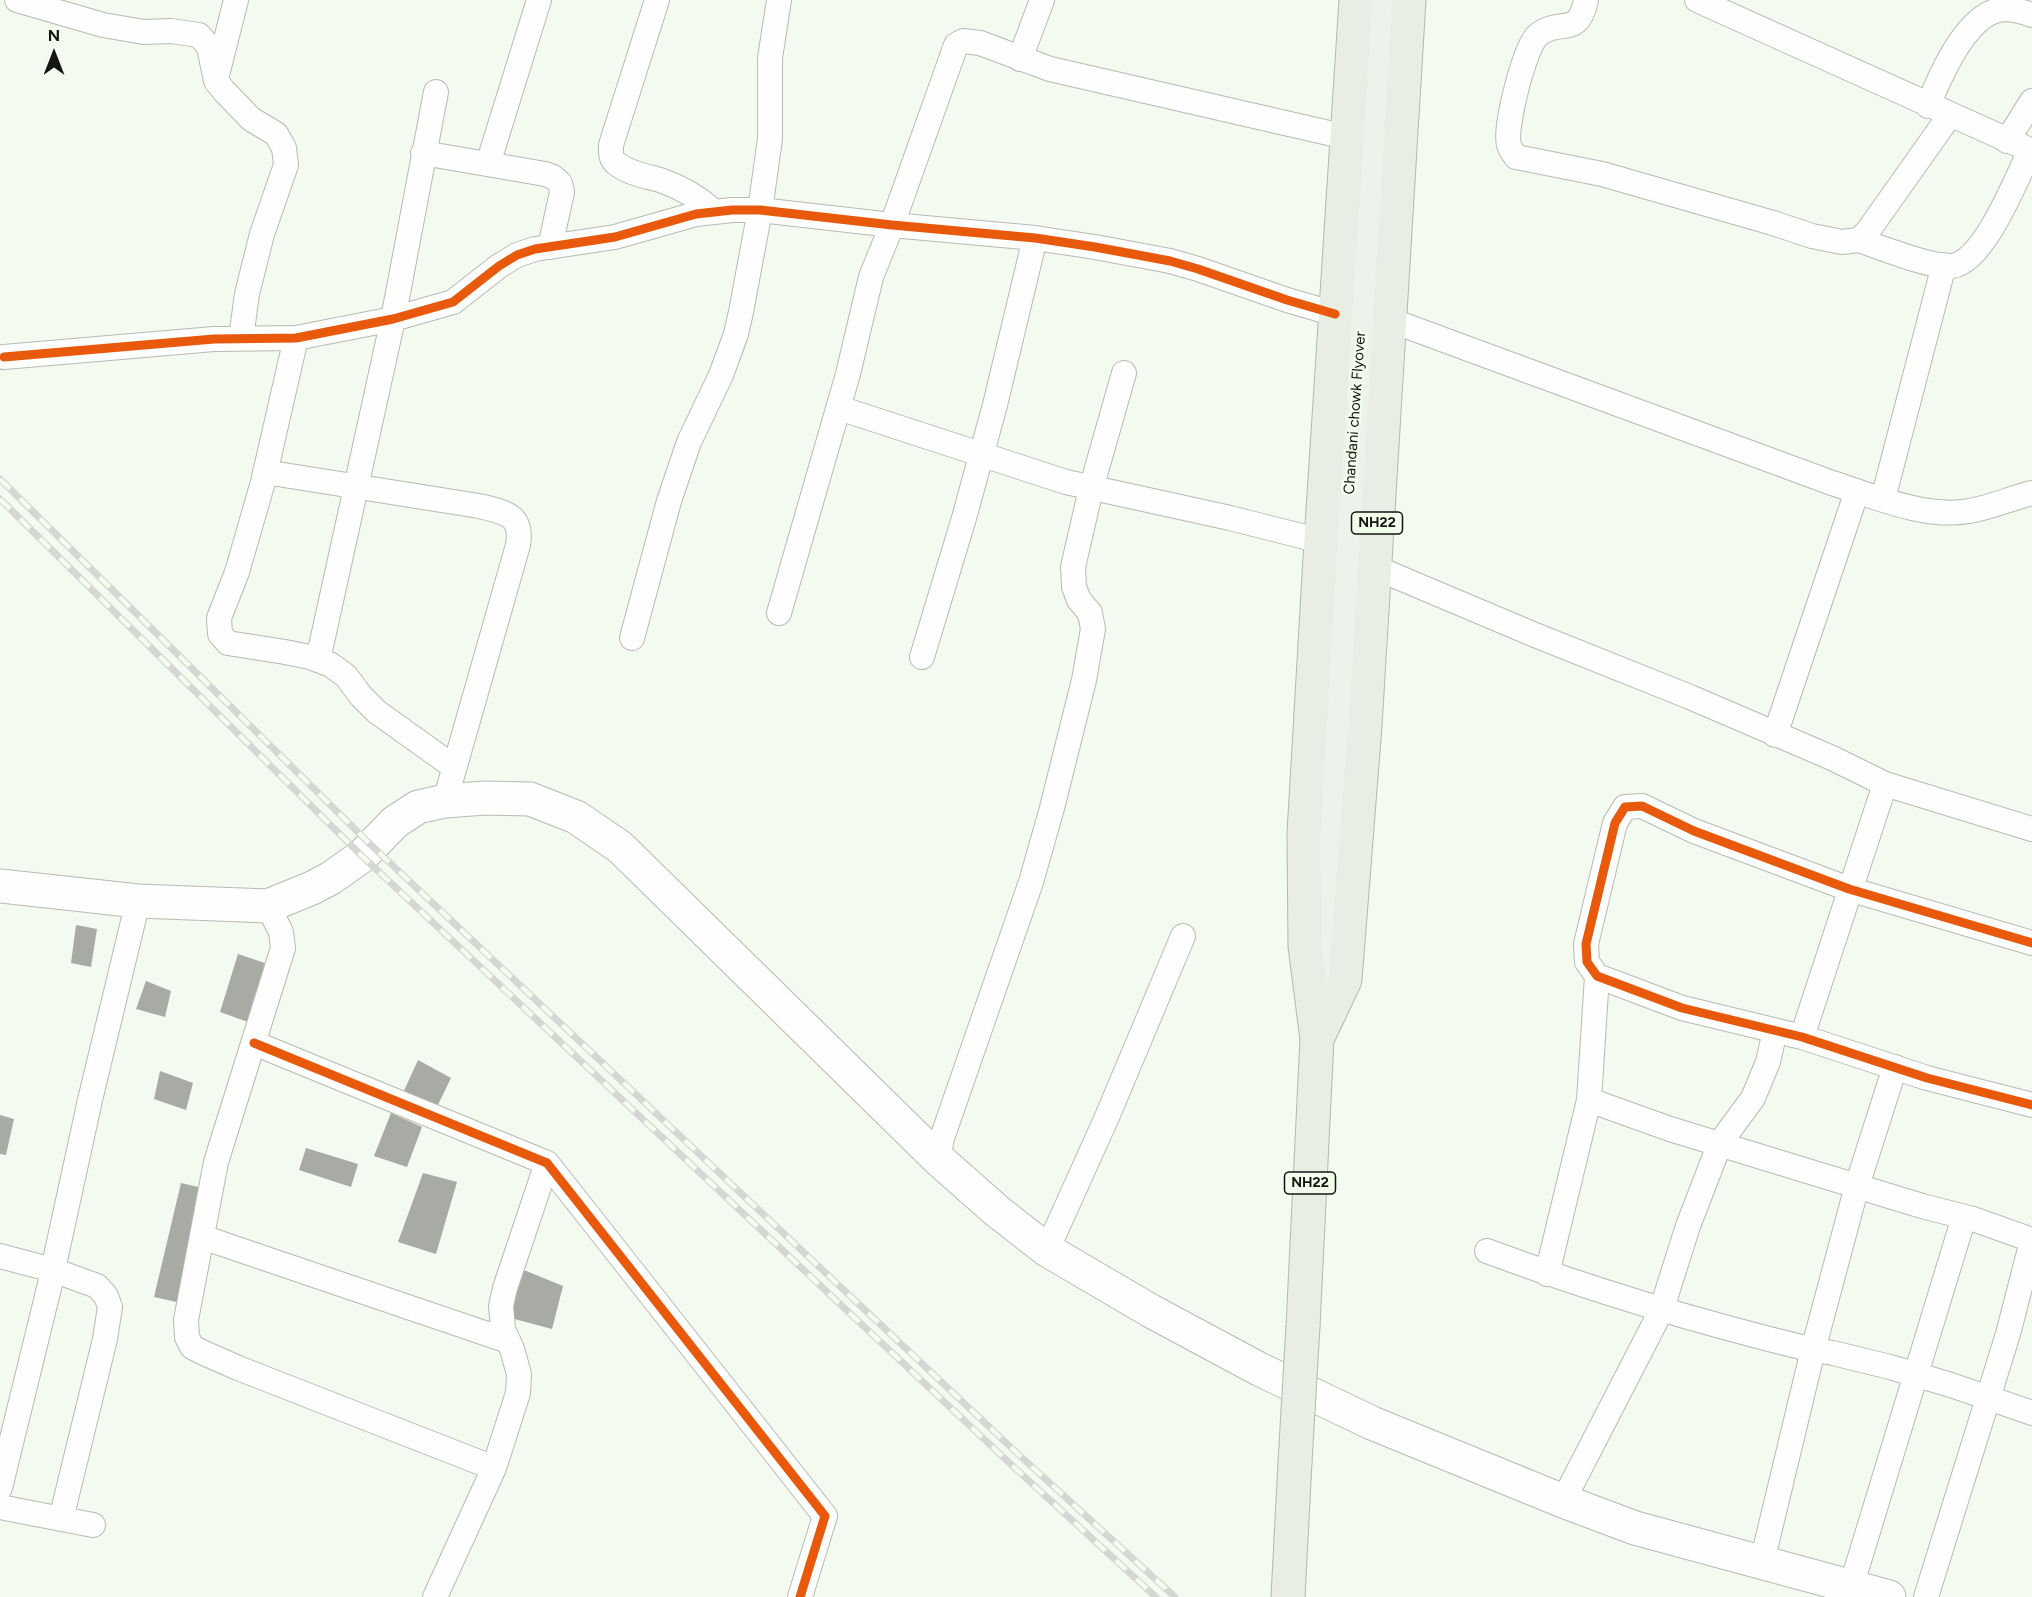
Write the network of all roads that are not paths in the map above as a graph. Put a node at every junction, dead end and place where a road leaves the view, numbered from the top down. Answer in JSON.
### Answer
{"nodes":[{"id":1,"x":17,"y":0,"type":"edge"},
{"id":2,"x":236,"y":0,"type":"edge"},
{"id":3,"x":539,"y":0,"type":"edge"},
{"id":4,"x":657,"y":0,"type":"edge"},
{"id":5,"x":779,"y":0,"type":"edge"},
{"id":6,"x":1042,"y":0,"type":"edge"},
{"id":7,"x":1356,"y":0,"type":"edge"},
{"id":8,"x":1380,"y":0,"type":"edge"},
{"id":9,"x":1409,"y":0,"type":"edge"},
{"id":10,"x":1586,"y":0,"type":"edge"},
{"id":11,"x":1708,"y":2,"type":"edge"},
{"id":12,"x":1987,"y":7,"type":"edge"},
{"id":13,"x":2032,"y":15,"type":"edge"},
{"id":14,"x":1020,"y":58,"type":"junction"},
{"id":15,"x":216,"y":81,"type":"junction"},
{"id":16,"x":436,"y":92,"type":"dead end"},
{"id":17,"x":2032,"y":101,"type":"edge"},
{"id":18,"x":1939,"y":110,"type":"junction"},
{"id":19,"x":1346,"y":137,"type":"junction"},
{"id":20,"x":2007,"y":141,"type":"junction"},
{"id":21,"x":2031,"y":151,"type":"edge"},
{"id":22,"x":423,"y":153,"type":"junction"},
{"id":23,"x":488,"y":165,"type":"junction"},
{"id":24,"x":760,"y":210,"type":"junction"},
{"id":25,"x":713,"y":211,"type":"junction"},
{"id":26,"x":892,"y":225,"type":"junction"},
{"id":27,"x":1035,"y":238,"type":"junction"},
{"id":28,"x":1859,"y":240,"type":"junction"},
{"id":29,"x":550,"y":247,"type":"junction"},
{"id":30,"x":1944,"y":265,"type":"junction"},
{"id":31,"x":1335,"y":314,"type":"junction"},
{"id":32,"x":393,"y":319,"type":"junction"},
{"id":33,"x":1390,"y":320,"type":"junction"},
{"id":34,"x":241,"y":338,"type":"junction"},
{"id":35,"x":296,"y":338,"type":"junction"},
{"id":36,"x":4,"y":357,"type":"dead end"},
{"id":37,"x":1124,"y":373,"type":"dead end"},
{"id":38,"x":839,"y":408,"type":"junction"},
{"id":39,"x":981,"y":454,"type":"junction"},
{"id":40,"x":266,"y":472,"type":"junction"},
{"id":41,"x":357,"y":487,"type":"junction"},
{"id":42,"x":1091,"y":489,"type":"junction"},
{"id":43,"x":1857,"y":491,"type":"junction"},
{"id":44,"x":2032,"y":493,"type":"edge"},
{"id":45,"x":1883,"y":499,"type":"junction"},
{"id":46,"x":1321,"y":541,"type":"junction"},
{"id":47,"x":1374,"y":567,"type":"junction"},
{"id":48,"x":779,"y":613,"type":"dead end"},
{"id":49,"x":632,"y":638,"type":"dead end"},
{"id":50,"x":922,"y":657,"type":"dead end"},
{"id":51,"x":318,"y":660,"type":"junction"},
{"id":52,"x":1775,"y":735,"type":"junction"},
{"id":53,"x":454,"y":767,"type":"junction"},
{"id":54,"x":1885,"y":784,"type":"junction"},
{"id":55,"x":445,"y":801,"type":"junction"},
{"id":56,"x":2032,"y":829,"type":"edge"},
{"id":57,"x":0,"y":886,"type":"edge"},
{"id":58,"x":1849,"y":889,"type":"junction"},
{"id":59,"x":138,"y":901,"type":"junction"},
{"id":60,"x":268,"y":906,"type":"junction"},
{"id":61,"x":1183,"y":936,"type":"dead end"},
{"id":62,"x":2032,"y":943,"type":"edge"},
{"id":63,"x":1597,"y":976,"type":"junction"},
{"id":64,"x":1775,"y":1031,"type":"junction"},
{"id":65,"x":1802,"y":1037,"type":"junction"},
{"id":66,"x":1317,"y":1039,"type":"junction"},
{"id":67,"x":254,"y":1043,"type":"junction"},
{"id":68,"x":1895,"y":1067,"type":"junction"},
{"id":69,"x":1589,"y":1100,"type":"junction"},
{"id":70,"x":2032,"y":1105,"type":"edge"},
{"id":71,"x":1720,"y":1143,"type":"junction"},
{"id":72,"x":938,"y":1159,"type":"junction"},
{"id":73,"x":547,"y":1163,"type":"junction"},
{"id":74,"x":1857,"y":1186,"type":"junction"},
{"id":75,"x":1964,"y":1216,"type":"junction"},
{"id":76,"x":202,"y":1237,"type":"junction"},
{"id":77,"x":2032,"y":1240,"type":"edge"},
{"id":78,"x":1047,"y":1250,"type":"junction"},
{"id":79,"x":1487,"y":1251,"type":"dead end"},
{"id":80,"x":0,"y":1256,"type":"edge"},
{"id":81,"x":53,"y":1270,"type":"junction"},
{"id":82,"x":1547,"y":1274,"type":"junction"},
{"id":83,"x":1661,"y":1311,"type":"junction"},
{"id":84,"x":508,"y":1341,"type":"junction"},
{"id":85,"x":1812,"y":1350,"type":"junction"},
{"id":86,"x":1914,"y":1375,"type":"junction"},
{"id":87,"x":1987,"y":1398,"type":"junction"},
{"id":88,"x":2032,"y":1413,"type":"edge"},
{"id":89,"x":494,"y":1468,"type":"junction"},
{"id":90,"x":0,"y":1488,"type":"edge"},
{"id":91,"x":1563,"y":1501,"type":"junction"},
{"id":92,"x":0,"y":1507,"type":"edge"},
{"id":93,"x":61,"y":1519,"type":"junction"},
{"id":94,"x":93,"y":1525,"type":"dead end"},
{"id":95,"x":1761,"y":1562,"type":"junction"},
{"id":96,"x":1851,"y":1587,"type":"junction"},
{"id":97,"x":435,"y":1597,"type":"edge"},
{"id":98,"x":800,"y":1597,"type":"edge"},
{"id":99,"x":1288,"y":1597,"type":"edge"},
{"id":100,"x":1889,"y":1597,"type":"edge"},
{"id":101,"x":1926,"y":1597,"type":"edge"}],
"edges":[{"from":1,"to":15,"type":"street"},
{"from":2,"to":15,"type":"street"},
{"from":3,"to":23,"type":"street"},
{"from":4,"to":25,"type":"street"},
{"from":5,"to":24,"type":"street"},
{"from":6,"to":14,"type":"street"},
{"from":7,"to":19,"type":"highway","number":"NH22"},
{"from":8,"to":66,"type":"main road","name":"Chandani chowk Flyover"},
{"from":9,"to":33,"type":"highway","number":"NH22"},
{"from":10,"to":28,"type":"street"},
{"from":11,"to":18,"type":"street"},
{"from":12,"to":13,"type":"street"},
{"from":12,"to":18,"type":"street"},
{"from":14,"to":19,"type":"street"},
{"from":14,"to":26,"type":"street"},
{"from":15,"to":34,"type":"street"},
{"from":16,"to":22,"type":"street"},
{"from":17,"to":20,"type":"street"},
{"from":18,"to":20,"type":"street"},
{"from":18,"to":28,"type":"street"},
{"from":19,"to":31,"type":"highway","number":"NH22"},
{"from":20,"to":21,"type":"street"},
{"from":21,"to":30,"type":"street"},
{"from":22,"to":23,"type":"street"},
{"from":22,"to":32,"type":"street"},
{"from":23,"to":29,"type":"street"},
{"from":24,"to":25,"type":"street"},
{"from":24,"to":26,"type":"street"},
{"from":24,"to":49,"type":"street"},
{"from":25,"to":29,"type":"street"},
{"from":26,"to":27,"type":"street"},
{"from":26,"to":38,"type":"street"},
{"from":27,"to":31,"type":"street"},
{"from":27,"to":39,"type":"street"},
{"from":28,"to":30,"type":"street"},
{"from":29,"to":32,"type":"street"},
{"from":30,"to":45,"type":"street"},
{"from":31,"to":46,"type":"highway","number":"NH22"},
{"from":32,"to":35,"type":"street"},
{"from":32,"to":41,"type":"street"},
{"from":33,"to":43,"type":"street"},
{"from":33,"to":47,"type":"highway","number":"NH22"},
{"from":34,"to":35,"type":"street"},
{"from":34,"to":36,"type":"street"},
{"from":35,"to":40,"type":"street"},
{"from":37,"to":42,"type":"street"},
{"from":38,"to":39,"type":"street"},
{"from":38,"to":48,"type":"street"},
{"from":39,"to":42,"type":"street"},
{"from":39,"to":50,"type":"street"},
{"from":40,"to":41,"type":"street"},
{"from":40,"to":51,"type":"street"},
{"from":41,"to":51,"type":"street"},
{"from":41,"to":53,"type":"street"},
{"from":42,"to":46,"type":"street"},
{"from":42,"to":72,"type":"street"},
{"from":43,"to":45,"type":"street"},
{"from":43,"to":52,"type":"street"},
{"from":44,"to":45,"type":"street"},
{"from":46,"to":66,"type":"highway","number":"NH22"},
{"from":47,"to":52,"type":"street"},
{"from":47,"to":66,"type":"highway","number":"NH22"},
{"from":51,"to":53,"type":"street"},
{"from":52,"to":54,"type":"street"},
{"from":53,"to":55,"type":"street"},
{"from":54,"to":56,"type":"street"},
{"from":54,"to":58,"type":"street"},
{"from":55,"to":60,"type":"main road"},
{"from":55,"to":72,"type":"main road"},
{"from":57,"to":59,"type":"main road"},
{"from":58,"to":62,"type":"street"},
{"from":58,"to":63,"type":"street"},
{"from":58,"to":65,"type":"street"},
{"from":59,"to":60,"type":"main road"},
{"from":59,"to":81,"type":"street"},
{"from":60,"to":67,"type":"street"},
{"from":61,"to":78,"type":"street"},
{"from":63,"to":64,"type":"street"},
{"from":63,"to":69,"type":"street"},
{"from":64,"to":65,"type":"street"},
{"from":64,"to":71,"type":"street"},
{"from":65,"to":68,"type":"street"},
{"from":66,"to":99,"type":"highway","number":"NH22","bridge":true},
{"from":67,"to":73,"type":"street"},
{"from":67,"to":76,"type":"street"},
{"from":68,"to":70,"type":"street"},
{"from":68,"to":74,"type":"street"},
{"from":69,"to":71,"type":"street"},
{"from":69,"to":82,"type":"street"},
{"from":71,"to":74,"type":"street"},
{"from":71,"to":83,"type":"street"},
{"from":72,"to":78,"type":"main road"},
{"from":73,"to":84,"type":"street"},
{"from":73,"to":98,"type":"street"},
{"from":74,"to":75,"type":"street"},
{"from":74,"to":85,"type":"street"},
{"from":75,"to":77,"type":"street"},
{"from":75,"to":86,"type":"street"},
{"from":76,"to":84,"type":"street"},
{"from":76,"to":89,"type":"street"},
{"from":77,"to":87,"type":"street"},
{"from":78,"to":91,"type":"main road"},
{"from":79,"to":82,"type":"street"},
{"from":80,"to":81,"type":"street"},
{"from":81,"to":90,"type":"street"},
{"from":81,"to":93,"type":"street"},
{"from":82,"to":83,"type":"street"},
{"from":83,"to":85,"type":"street"},
{"from":83,"to":91,"type":"street"},
{"from":84,"to":89,"type":"street"},
{"from":85,"to":86,"type":"street"},
{"from":85,"to":95,"type":"street"},
{"from":86,"to":87,"type":"street"},
{"from":86,"to":96,"type":"street"},
{"from":87,"to":88,"type":"street"},
{"from":87,"to":101,"type":"street"},
{"from":89,"to":97,"type":"street"},
{"from":91,"to":95,"type":"main road"},
{"from":92,"to":93,"type":"street"},
{"from":93,"to":94,"type":"street"},
{"from":95,"to":96,"type":"main road"},
{"from":96,"to":100,"type":"main road"}]}
